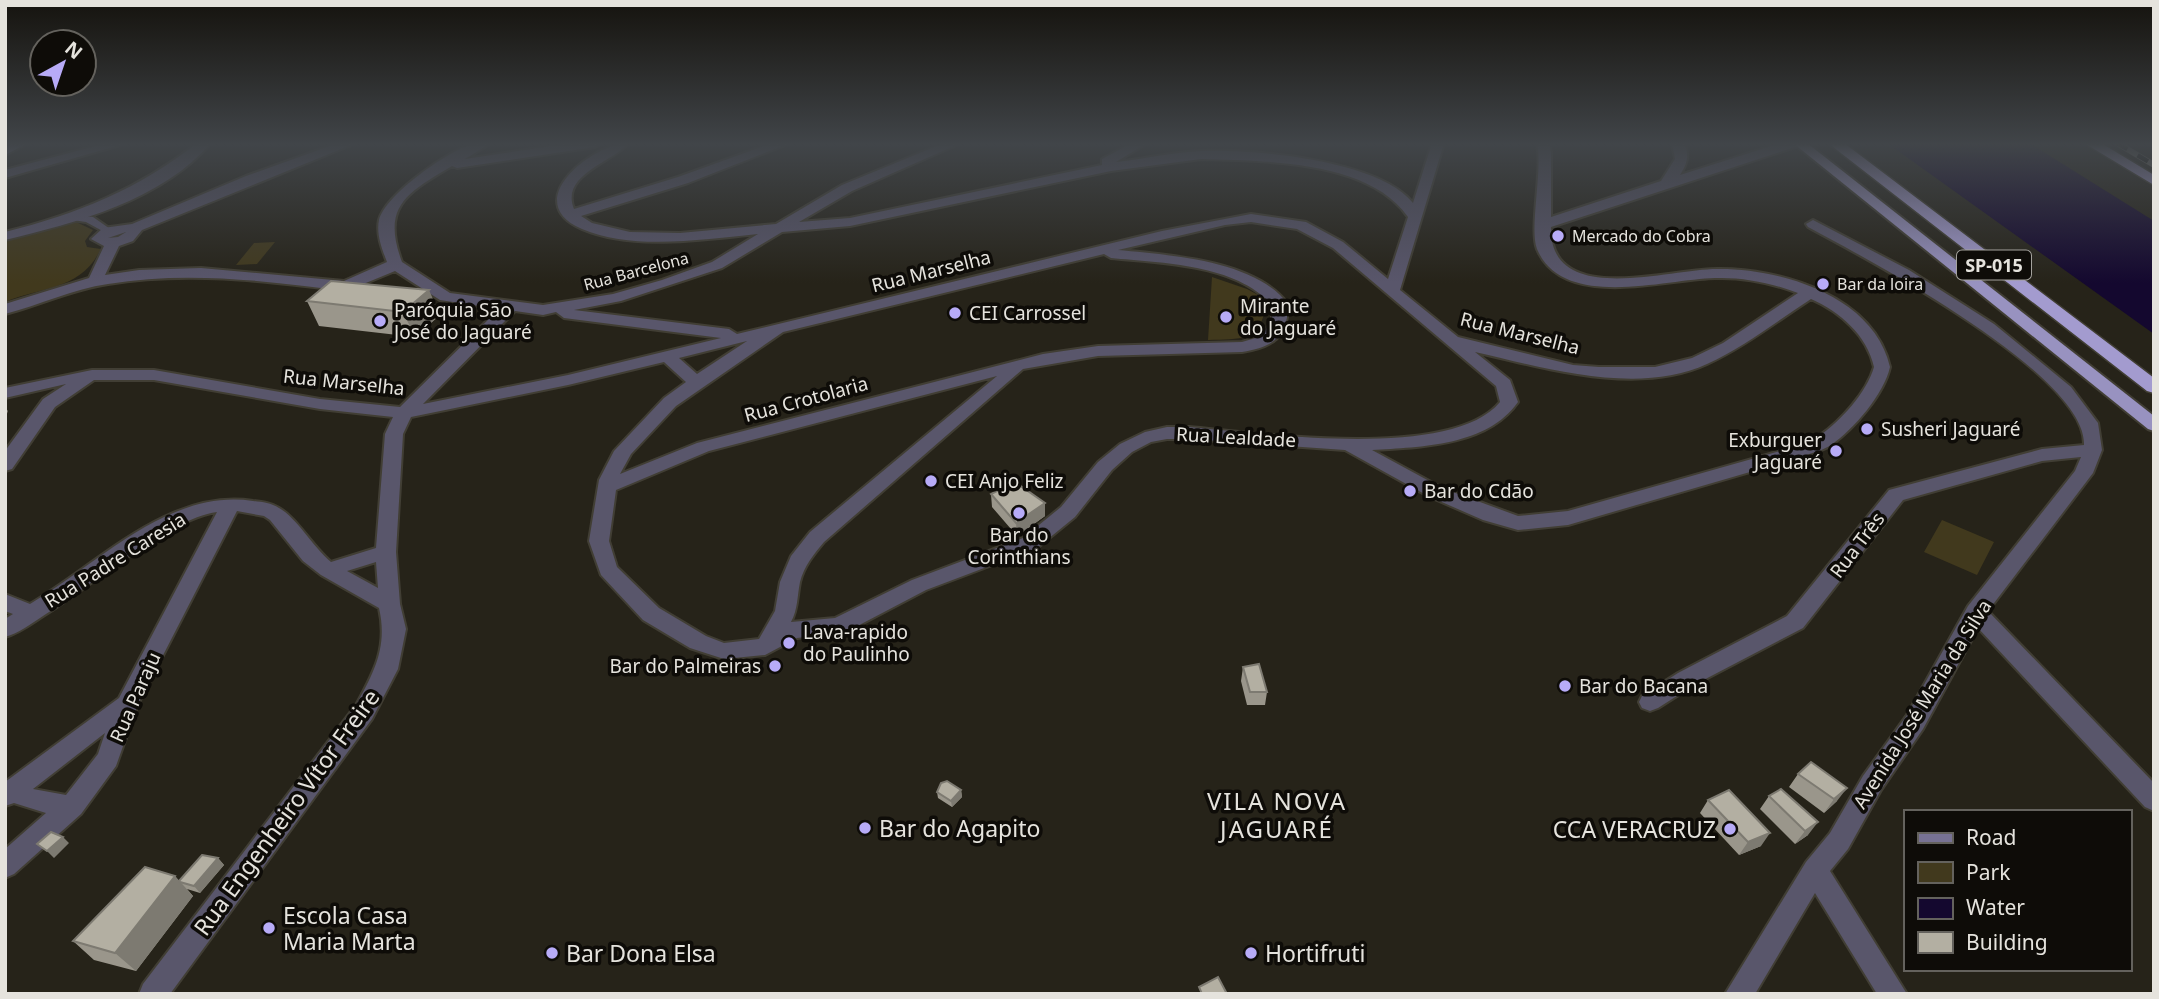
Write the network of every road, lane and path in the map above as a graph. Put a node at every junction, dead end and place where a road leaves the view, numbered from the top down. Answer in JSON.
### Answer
{"nodes":[{"id":1,"x":133,"y":190,"type":"edge"},
{"id":2,"x":226,"y":190,"type":"edge"},
{"id":3,"x":409,"y":190,"type":"edge"},
{"id":4,"x":564,"y":190,"type":"edge"},
{"id":5,"x":655,"y":190,"type":"edge"},
{"id":6,"x":844,"y":190,"type":"edge"},
{"id":7,"x":1005,"y":190,"type":"edge"},
{"id":8,"x":1389,"y":190,"type":"edge"},
{"id":9,"x":1422,"y":190,"type":"edge"},
{"id":10,"x":1544,"y":190,"type":"edge"},
{"id":11,"x":1647,"y":190,"type":"edge"},
{"id":12,"x":1858,"y":190,"type":"edge"},
{"id":13,"x":1896,"y":190,"type":"edge"},
{"id":14,"x":569,"y":215,"type":"junction"},
{"id":15,"x":1414,"y":215,"type":"junction"},
{"id":16,"x":69,"y":217,"type":"junction"},
{"id":17,"x":1544,"y":224,"type":"junction"},
{"id":18,"x":1813,"y":224,"type":"dead end"},
{"id":19,"x":777,"y":230,"type":"junction"},
{"id":20,"x":5,"y":236,"type":"edge"},
{"id":21,"x":111,"y":237,"type":"junction"},
{"id":22,"x":1097,"y":252,"type":"junction"},
{"id":23,"x":395,"y":264,"type":"junction"},
{"id":24,"x":1994,"y":264,"type":"junction"},
{"id":25,"x":95,"y":281,"type":"junction"},
{"id":26,"x":345,"y":286,"type":"junction"},
{"id":27,"x":383,"y":290,"type":"edge"},
{"id":28,"x":1392,"y":292,"type":"junction"},
{"id":29,"x":1811,"y":292,"type":"junction"},
{"id":30,"x":408,"y":293,"type":"edge"},
{"id":31,"x":446,"y":297,"type":"junction"},
{"id":32,"x":512,"y":305,"type":"junction"},
{"id":33,"x":5,"y":309,"type":"edge"},
{"id":34,"x":543,"y":310,"type":"junction"},
{"id":35,"x":777,"y":329,"type":"junction"},
{"id":36,"x":745,"y":336,"type":"junction"},
{"id":37,"x":1452,"y":341,"type":"junction"},
{"id":38,"x":666,"y":355,"type":"junction"},
{"id":39,"x":1021,"y":365,"type":"junction"},
{"id":40,"x":92,"y":375,"type":"junction"},
{"id":41,"x":696,"y":382,"type":"junction"},
{"id":42,"x":936,"y":386,"type":"junction"},
{"id":43,"x":2154,"y":387,"type":"edge"},
{"id":44,"x":6,"y":393,"type":"edge"},
{"id":45,"x":49,"y":403,"type":"junction"},
{"id":46,"x":2154,"y":404,"type":"edge"},
{"id":47,"x":404,"y":413,"type":"junction"},
{"id":48,"x":957,"y":416,"type":"junction"},
{"id":49,"x":2154,"y":425,"type":"edge"},
{"id":50,"x":1349,"y":445,"type":"junction"},
{"id":51,"x":2093,"y":450,"type":"junction"},
{"id":52,"x":5,"y":465,"type":"edge"},
{"id":53,"x":607,"y":487,"type":"junction"},
{"id":54,"x":231,"y":504,"type":"junction"},
{"id":55,"x":386,"y":552,"type":"junction"},
{"id":56,"x":328,"y":570,"type":"junction"},
{"id":57,"x":5,"y":601,"type":"edge"},
{"id":58,"x":389,"y":604,"type":"junction"},
{"id":59,"x":1976,"y":612,"type":"junction"},
{"id":60,"x":30,"y":614,"type":"junction"},
{"id":61,"x":5,"y":629,"type":"edge"},
{"id":62,"x":765,"y":646,"type":"junction"},
{"id":63,"x":1650,"y":702,"type":"dead end"},
{"id":64,"x":127,"y":704,"type":"junction"},
{"id":65,"x":8,"y":794,"type":"edge"},
{"id":66,"x":2154,"y":800,"type":"edge"},
{"id":67,"x":72,"y":806,"type":"junction"},
{"id":68,"x":5,"y":866,"type":"edge"},
{"id":69,"x":1815,"y":870,"type":"junction"},
{"id":70,"x":153,"y":994,"type":"edge"},
{"id":71,"x":1739,"y":994,"type":"edge"},
{"id":72,"x":1893,"y":994,"type":"edge"}],
"edges":[{"from":1,"to":16,"type":"street"},
{"from":2,"to":21,"type":"street"},
{"from":3,"to":23,"type":"street"},
{"from":4,"to":14,"type":"street"},
{"from":5,"to":14,"type":"street"},
{"from":6,"to":19,"type":"street","name":"Rua Barcelona"},
{"from":7,"to":19,"type":"street"},
{"from":8,"to":15,"type":"street"},
{"from":9,"to":15,"type":"street"},
{"from":10,"to":17,"type":"street"},
{"from":11,"to":17,"type":"street"},
{"from":12,"to":49,"type":"highway"},
{"from":13,"to":24,"type":"highway","number":"SP-015"},
{"from":14,"to":19,"type":"street"},
{"from":15,"to":28,"type":"street"},
{"from":16,"to":20,"type":"street"},
{"from":16,"to":21,"type":"street"},
{"from":17,"to":29,"type":"street"},
{"from":18,"to":51,"type":"street"},
{"from":19,"to":34,"type":"street","name":"Rua Barcelona"},
{"from":21,"to":25,"type":"street"},
{"from":22,"to":28,"type":"street","name":"Rua Marselha"},
{"from":22,"to":35,"type":"street","name":"Rua Marselha"},
{"from":22,"to":39,"type":"street","name":"Rua Crotolaria"},
{"from":23,"to":26,"type":"street"},
{"from":23,"to":31,"type":"street","name":"Rua Barcelona"},
{"from":24,"to":43,"type":"highway","number":"SP-015"},
{"from":24,"to":46,"type":"highway"},
{"from":25,"to":26,"type":"street"},
{"from":25,"to":33,"type":"street"},
{"from":26,"to":27,"type":"street"},
{"from":28,"to":37,"type":"street","name":"Rua Marselha"},
{"from":29,"to":37,"type":"street","name":"Rua Marselha"},
{"from":29,"to":50,"type":"street","name":"Rua Lealdade"},
{"from":30,"to":31,"type":"street"},
{"from":31,"to":32,"type":"street","name":"Rua Barcelona"},
{"from":32,"to":34,"type":"street","name":"Rua Barcelona"},
{"from":32,"to":47,"type":"street"},
{"from":34,"to":36,"type":"street"},
{"from":35,"to":36,"type":"street","name":"Rua Marselha"},
{"from":35,"to":41,"type":"street","name":"Rua Lealdade"},
{"from":36,"to":38,"type":"street","name":"Rua Marselha"},
{"from":37,"to":50,"type":"street"},
{"from":38,"to":41,"type":"street"},
{"from":38,"to":47,"type":"street","name":"Rua Marselha"},
{"from":39,"to":42,"type":"street","name":"Rua Crotolaria"},
{"from":39,"to":48,"type":"street"},
{"from":40,"to":44,"type":"street","name":"Rua Marselha"},
{"from":40,"to":45,"type":"street"},
{"from":40,"to":47,"type":"street","name":"Rua Marselha"},
{"from":41,"to":53,"type":"street","name":"Rua Lealdade"},
{"from":42,"to":48,"type":"street"},
{"from":42,"to":53,"type":"street","name":"Rua Crotolaria"},
{"from":44,"to":45,"type":"street"},
{"from":45,"to":52,"type":"street"},
{"from":47,"to":55,"type":"street","name":"Rua Engenheiro Vítor Freire"},
{"from":48,"to":62,"type":"street"},
{"from":50,"to":62,"type":"street","name":"Rua Lealdade"},
{"from":51,"to":59,"type":"street","name":"Avenida José Maria da Silva"},
{"from":51,"to":63,"type":"street","name":"Rua Três"},
{"from":53,"to":62,"type":"street","name":"Rua Lealdade"},
{"from":54,"to":56,"type":"street","name":"Rua Padre Caresia"},
{"from":54,"to":60,"type":"street","name":"Rua Padre Caresia"},
{"from":54,"to":64,"type":"street","name":"Rua Paraju"},
{"from":55,"to":56,"type":"street"},
{"from":55,"to":58,"type":"street","name":"Rua Engenheiro Vítor Freire"},
{"from":56,"to":58,"type":"street","name":"Rua Padre Caresia"},
{"from":57,"to":60,"type":"street"},
{"from":58,"to":70,"type":"street","name":"Rua Engenheiro Vítor Freire"},
{"from":59,"to":66,"type":"street"},
{"from":59,"to":69,"type":"street","name":"Avenida José Maria da Silva"},
{"from":60,"to":61,"type":"street","name":"Rua Padre Caresia"},
{"from":64,"to":65,"type":"street"},
{"from":64,"to":67,"type":"street","name":"Rua Paraju"},
{"from":65,"to":67,"type":"street"},
{"from":67,"to":68,"type":"street","name":"Rua Paraju"},
{"from":69,"to":71,"type":"street","name":"Avenida José Maria da Silva"},
{"from":69,"to":72,"type":"street"}]}
